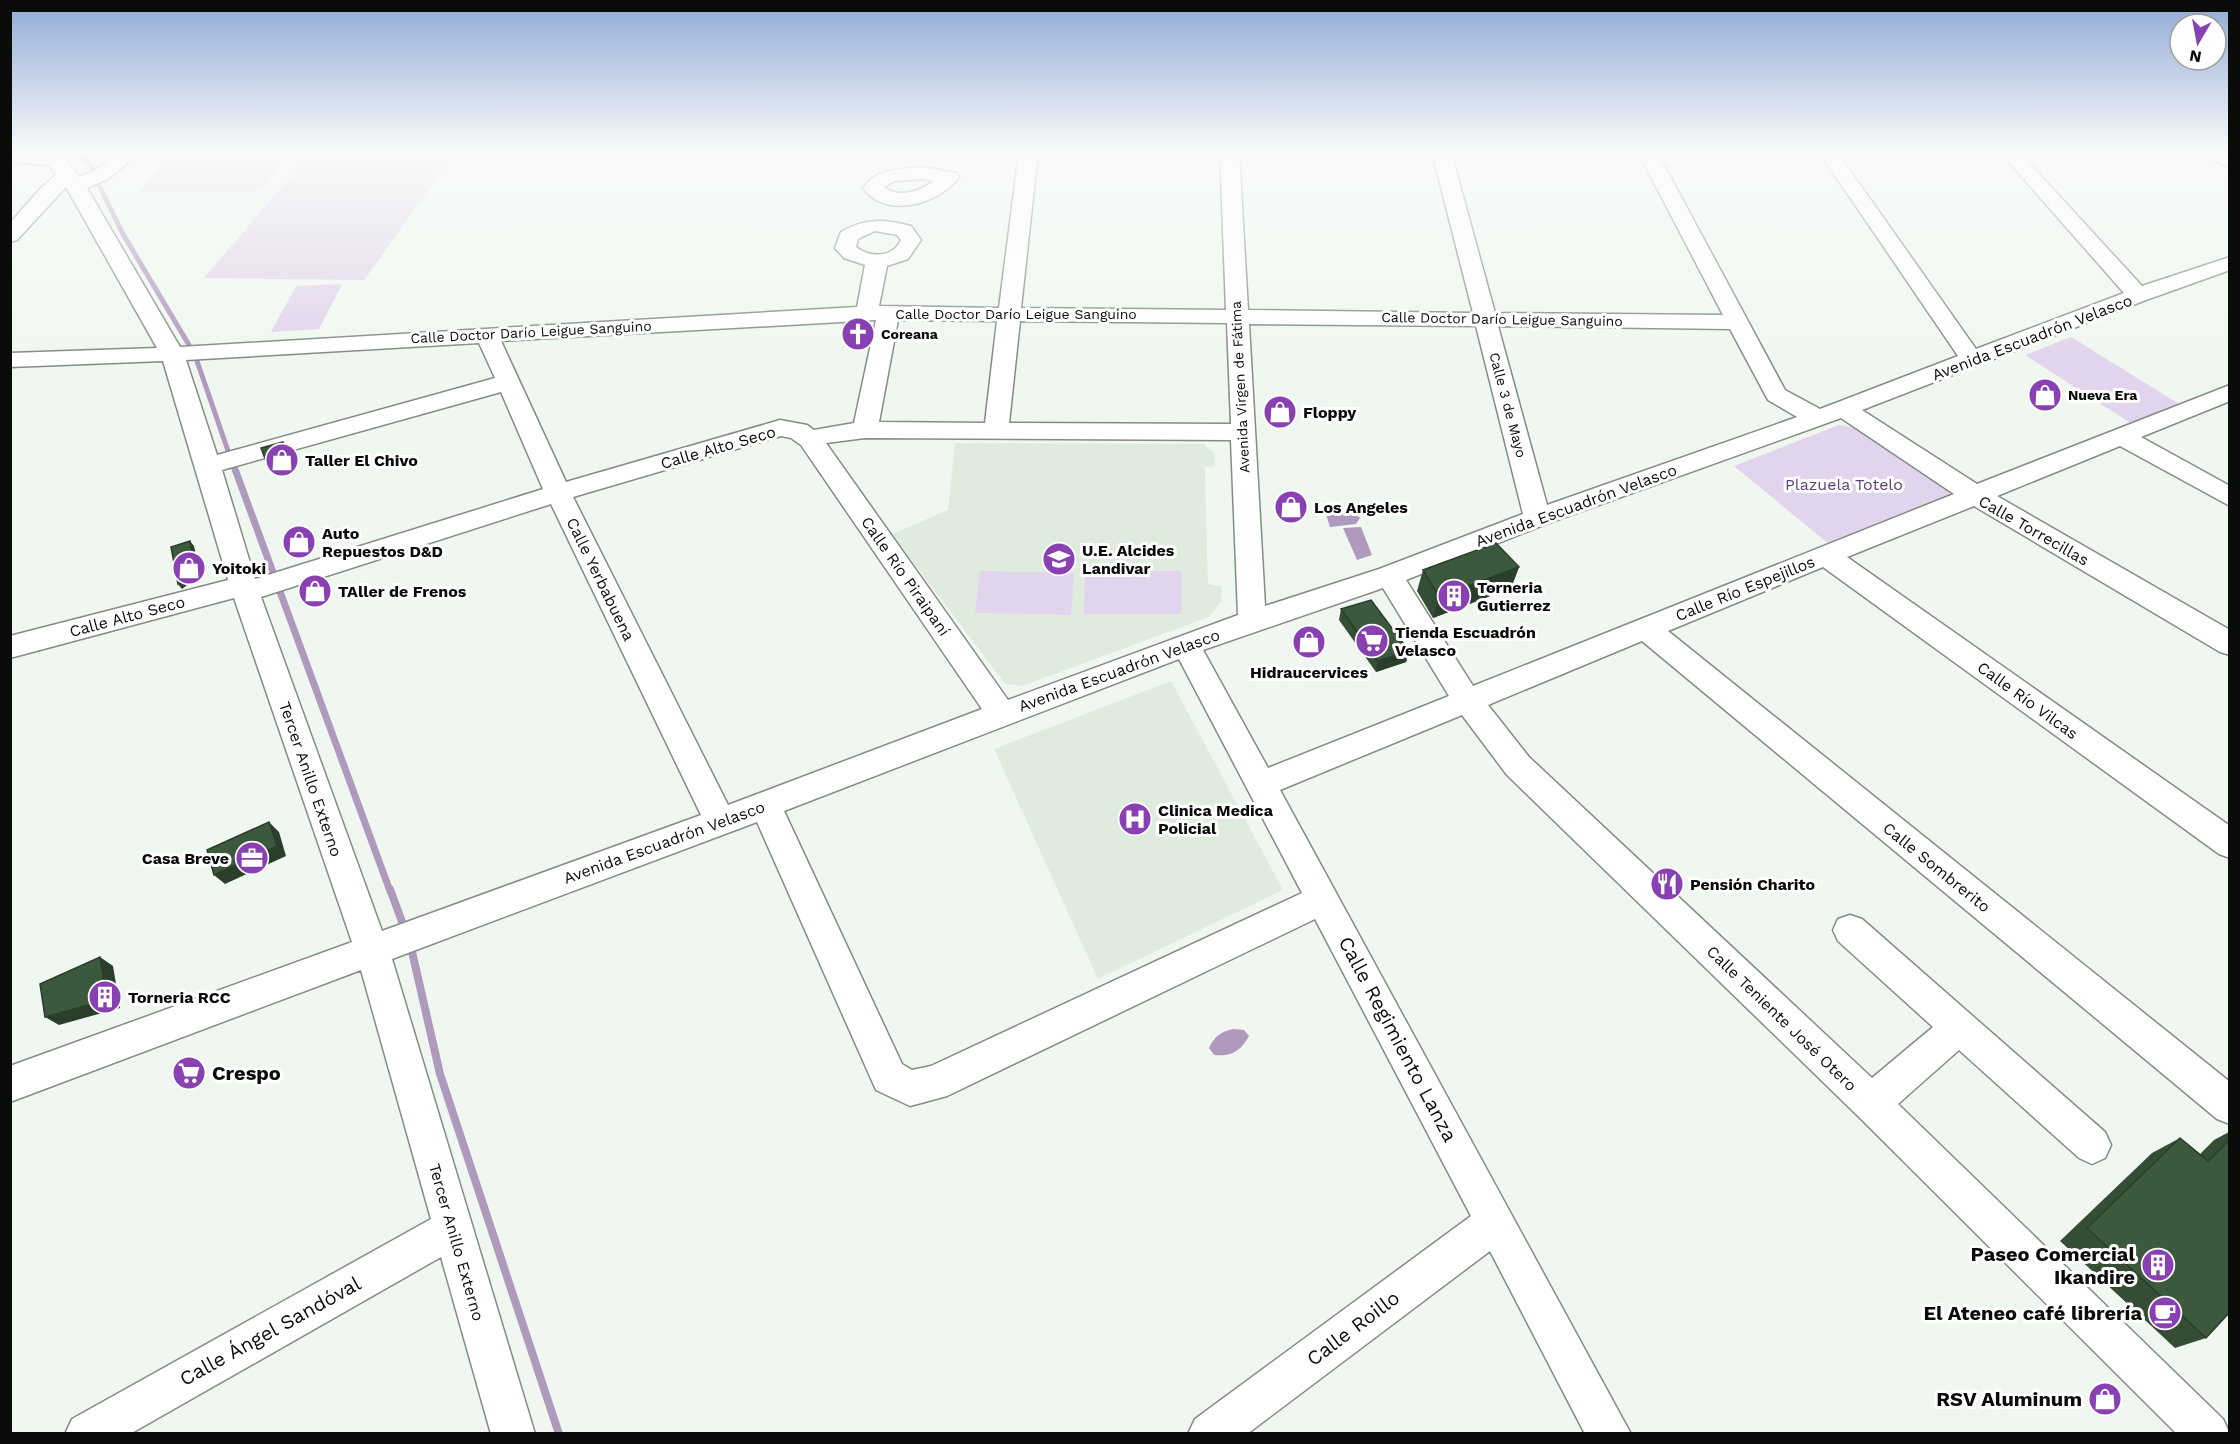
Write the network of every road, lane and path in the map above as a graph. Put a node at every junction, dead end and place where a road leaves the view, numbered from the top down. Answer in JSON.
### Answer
{"nodes":[{"id":1,"x":24,"y":219,"type":"edge"},
{"id":2,"x":93,"y":219,"type":"edge"},
{"id":3,"x":903,"y":219,"type":"edge"},
{"id":4,"x":1020,"y":219,"type":"edge"},
{"id":5,"x":1232,"y":219,"type":"edge"},
{"id":6,"x":1460,"y":219,"type":"edge"},
{"id":7,"x":1682,"y":219,"type":"edge"},
{"id":8,"x":1875,"y":219,"type":"edge"},
{"id":9,"x":2070,"y":219,"type":"edge"},
{"id":10,"x":896,"y":226,"type":"junction"},
{"id":11,"x":10,"y":236,"type":"edge"},
{"id":12,"x":877,"y":260,"type":"junction"},
{"id":13,"x":2229,"y":263,"type":"edge"},
{"id":14,"x":2138,"y":295,"type":"junction"},
{"id":15,"x":148,"y":308,"type":"junction"},
{"id":16,"x":877,"y":313,"type":"junction"},
{"id":17,"x":1009,"y":314,"type":"junction"},
{"id":18,"x":1236,"y":316,"type":"junction"},
{"id":19,"x":1486,"y":320,"type":"junction"},
{"id":20,"x":1735,"y":322,"type":"junction"},
{"id":21,"x":487,"y":335,"type":"junction"},
{"id":22,"x":177,"y":353,"type":"junction"},
{"id":23,"x":97,"y":357,"type":"junction"},
{"id":24,"x":10,"y":360,"type":"edge"},
{"id":25,"x":1972,"y":360,"type":"junction"},
{"id":26,"x":508,"y":382,"type":"junction"},
{"id":27,"x":2229,"y":392,"type":"edge"},
{"id":28,"x":1843,"y":409,"type":"junction"},
{"id":29,"x":1818,"y":417,"type":"junction"},
{"id":30,"x":865,"y":430,"type":"junction"},
{"id":31,"x":996,"y":431,"type":"junction"},
{"id":32,"x":1241,"y":432,"type":"junction"},
{"id":33,"x":2121,"y":436,"type":"junction"},
{"id":34,"x":810,"y":439,"type":"junction"},
{"id":35,"x":216,"y":464,"type":"junction"},
{"id":36,"x":558,"y":493,"type":"junction"},
{"id":37,"x":1975,"y":495,"type":"junction"},
{"id":38,"x":2229,"y":497,"type":"edge"},
{"id":39,"x":1537,"y":518,"type":"junction"},
{"id":40,"x":1826,"y":556,"type":"junction"},
{"id":41,"x":1389,"y":576,"type":"junction"},
{"id":42,"x":251,"y":588,"type":"junction"},
{"id":43,"x":1252,"y":621,"type":"junction"},
{"id":44,"x":1645,"y":628,"type":"junction"},
{"id":45,"x":2229,"y":644,"type":"edge"},
{"id":46,"x":1186,"y":645,"type":"junction"},
{"id":47,"x":10,"y":647,"type":"edge"},
{"id":48,"x":1467,"y":700,"type":"junction"},
{"id":49,"x":1002,"y":714,"type":"junction"},
{"id":50,"x":1261,"y":784,"type":"junction"},
{"id":51,"x":765,"y":805,"type":"junction"},
{"id":52,"x":720,"y":822,"type":"junction"},
{"id":53,"x":2229,"y":844,"type":"edge"},
{"id":54,"x":1323,"y":899,"type":"junction"},
{"id":55,"x":1850,"y":930,"type":"dead end"},
{"id":56,"x":382,"y":946,"type":"junction"},
{"id":57,"x":1959,"y":1027,"type":"junction"},
{"id":58,"x":10,"y":1084,"type":"edge"},
{"id":59,"x":1871,"y":1103,"type":"junction"},
{"id":60,"x":2229,"y":1106,"type":"edge"},
{"id":61,"x":2092,"y":1145,"type":"dead end"},
{"id":62,"x":1496,"y":1222,"type":"junction"},
{"id":63,"x":453,"y":1228,"type":"junction"},
{"id":64,"x":87,"y":1434,"type":"edge"},
{"id":65,"x":513,"y":1434,"type":"edge"},
{"id":66,"x":1210,"y":1434,"type":"edge"},
{"id":67,"x":1609,"y":1434,"type":"edge"},
{"id":68,"x":2208,"y":1434,"type":"edge"}],
"edges":[{"from":1,"to":11,"type":"street"},
{"from":2,"to":15,"type":"street","name":"Tercer Anillo Externo"},
{"from":3,"to":10,"type":"street"},
{"from":4,"to":17,"type":"street"},
{"from":5,"to":18,"type":"street","name":"Avenida Virgen de Fátima"},
{"from":6,"to":19,"type":"street","name":"Calle 3 de Mayo"},
{"from":7,"to":20,"type":"street"},
{"from":8,"to":25,"type":"street"},
{"from":9,"to":14,"type":"street"},
{"from":10,"to":12,"type":"street"},
{"from":10,"to":12,"type":"street"},
{"from":12,"to":16,"type":"street"},
{"from":13,"to":14,"type":"street","name":"Avenida Escuadrón Velasco"},
{"from":14,"to":25,"type":"street","name":"Avenida Escuadrón Velasco"},
{"from":15,"to":22,"type":"street","name":"Tercer Anillo Externo"},
{"from":15,"to":23,"type":"street"},
{"from":16,"to":17,"type":"street","name":"Calle Doctor Darío Leigue Sanguino"},
{"from":16,"to":21,"type":"street","name":"Calle Doctor Darío Leigue Sanguino"},
{"from":16,"to":30,"type":"street"},
{"from":17,"to":18,"type":"street","name":"Calle Doctor Darío Leigue Sanguino"},
{"from":17,"to":31,"type":"street"},
{"from":18,"to":19,"type":"street","name":"Calle Doctor Darío Leigue Sanguino"},
{"from":18,"to":32,"type":"street","name":"Avenida Virgen de Fátima"},
{"from":19,"to":20,"type":"street","name":"Calle Doctor Darío Leigue Sanguino"},
{"from":19,"to":39,"type":"street","name":"Calle 3 de Mayo"},
{"from":20,"to":29,"type":"street"},
{"from":21,"to":22,"type":"street","name":"Calle Doctor Darío Leigue Sanguino"},
{"from":21,"to":26,"type":"street","name":"Calle Yerbabuena"},
{"from":22,"to":23,"type":"street","name":"Calle Doctor Darío Leigue Sanguino"},
{"from":22,"to":35,"type":"street","name":"Tercer Anillo Externo"},
{"from":23,"to":24,"type":"street","name":"Calle Doctor Darío Leigue Sanguino"},
{"from":25,"to":28,"type":"street","name":"Avenida Escuadrón Velasco"},
{"from":26,"to":35,"type":"street"},
{"from":26,"to":36,"type":"street","name":"Calle Yerbabuena"},
{"from":27,"to":33,"type":"street","name":"Calle Río Espejillos"},
{"from":28,"to":29,"type":"street","name":"Avenida Escuadrón Velasco"},
{"from":28,"to":37,"type":"street","name":"Calle Torrecillas"},
{"from":29,"to":39,"type":"street","name":"Avenida Escuadrón Velasco"},
{"from":30,"to":31,"type":"street"},
{"from":30,"to":34,"type":"street"},
{"from":31,"to":32,"type":"street"},
{"from":32,"to":43,"type":"street","name":"Avenida Virgen de Fátima"},
{"from":33,"to":37,"type":"street","name":"Calle Río Espejillos"},
{"from":33,"to":38,"type":"street"},
{"from":34,"to":36,"type":"street","name":"Calle Alto Seco"},
{"from":34,"to":49,"type":"street","name":"Calle Río Piraipaní"},
{"from":35,"to":42,"type":"street","name":"Tercer Anillo Externo"},
{"from":36,"to":42,"type":"street","name":"Calle Alto Seco"},
{"from":36,"to":52,"type":"street","name":"Calle Yerbabuena"},
{"from":37,"to":40,"type":"street","name":"Calle Río Espejillos"},
{"from":37,"to":45,"type":"street","name":"Calle Torrecillas"},
{"from":39,"to":41,"type":"street","name":"Avenida Escuadrón Velasco"},
{"from":40,"to":44,"type":"street","name":"Calle Río Espejillos"},
{"from":40,"to":53,"type":"street","name":"Calle Río Vilcas"},
{"from":41,"to":43,"type":"street","name":"Avenida Escuadrón Velasco"},
{"from":41,"to":48,"type":"street","name":"Calle Teniente José Otero"},
{"from":42,"to":47,"type":"street","name":"Calle Alto Seco"},
{"from":42,"to":56,"type":"street","name":"Tercer Anillo Externo"},
{"from":43,"to":46,"type":"street","name":"Avenida Escuadrón Velasco"},
{"from":44,"to":48,"type":"street","name":"Calle Río Espejillos"},
{"from":44,"to":60,"type":"street","name":"Calle Sombrerito"},
{"from":46,"to":49,"type":"street","name":"Avenida Escuadrón Velasco"},
{"from":46,"to":50,"type":"street","name":"Calle Regimiento Lanza"},
{"from":48,"to":50,"type":"street","name":"Calle Río Espejillos"},
{"from":48,"to":59,"type":"street","name":"Calle Teniente José Otero"},
{"from":49,"to":51,"type":"street","name":"Avenida Escuadrón Velasco"},
{"from":50,"to":54,"type":"street","name":"Calle Regimiento Lanza"},
{"from":51,"to":52,"type":"street","name":"Avenida Escuadrón Velasco"},
{"from":51,"to":54,"type":"street"},
{"from":52,"to":56,"type":"street","name":"Avenida Escuadrón Velasco"},
{"from":54,"to":62,"type":"street","name":"Calle Regimiento Lanza"},
{"from":55,"to":57,"type":"street"},
{"from":56,"to":58,"type":"street","name":"Avenida Escuadrón Velasco"},
{"from":56,"to":63,"type":"street","name":"Tercer Anillo Externo"},
{"from":57,"to":59,"type":"street"},
{"from":57,"to":61,"type":"street"},
{"from":59,"to":68,"type":"street","name":"Calle Teniente José Otero"},
{"from":62,"to":66,"type":"street","name":"Calle Roillo"},
{"from":62,"to":67,"type":"street","name":"Calle Regimiento Lanza"},
{"from":63,"to":64,"type":"street","name":"Calle Ángel Sandóval"},
{"from":63,"to":65,"type":"street","name":"Tercer Anillo Externo"}]}
